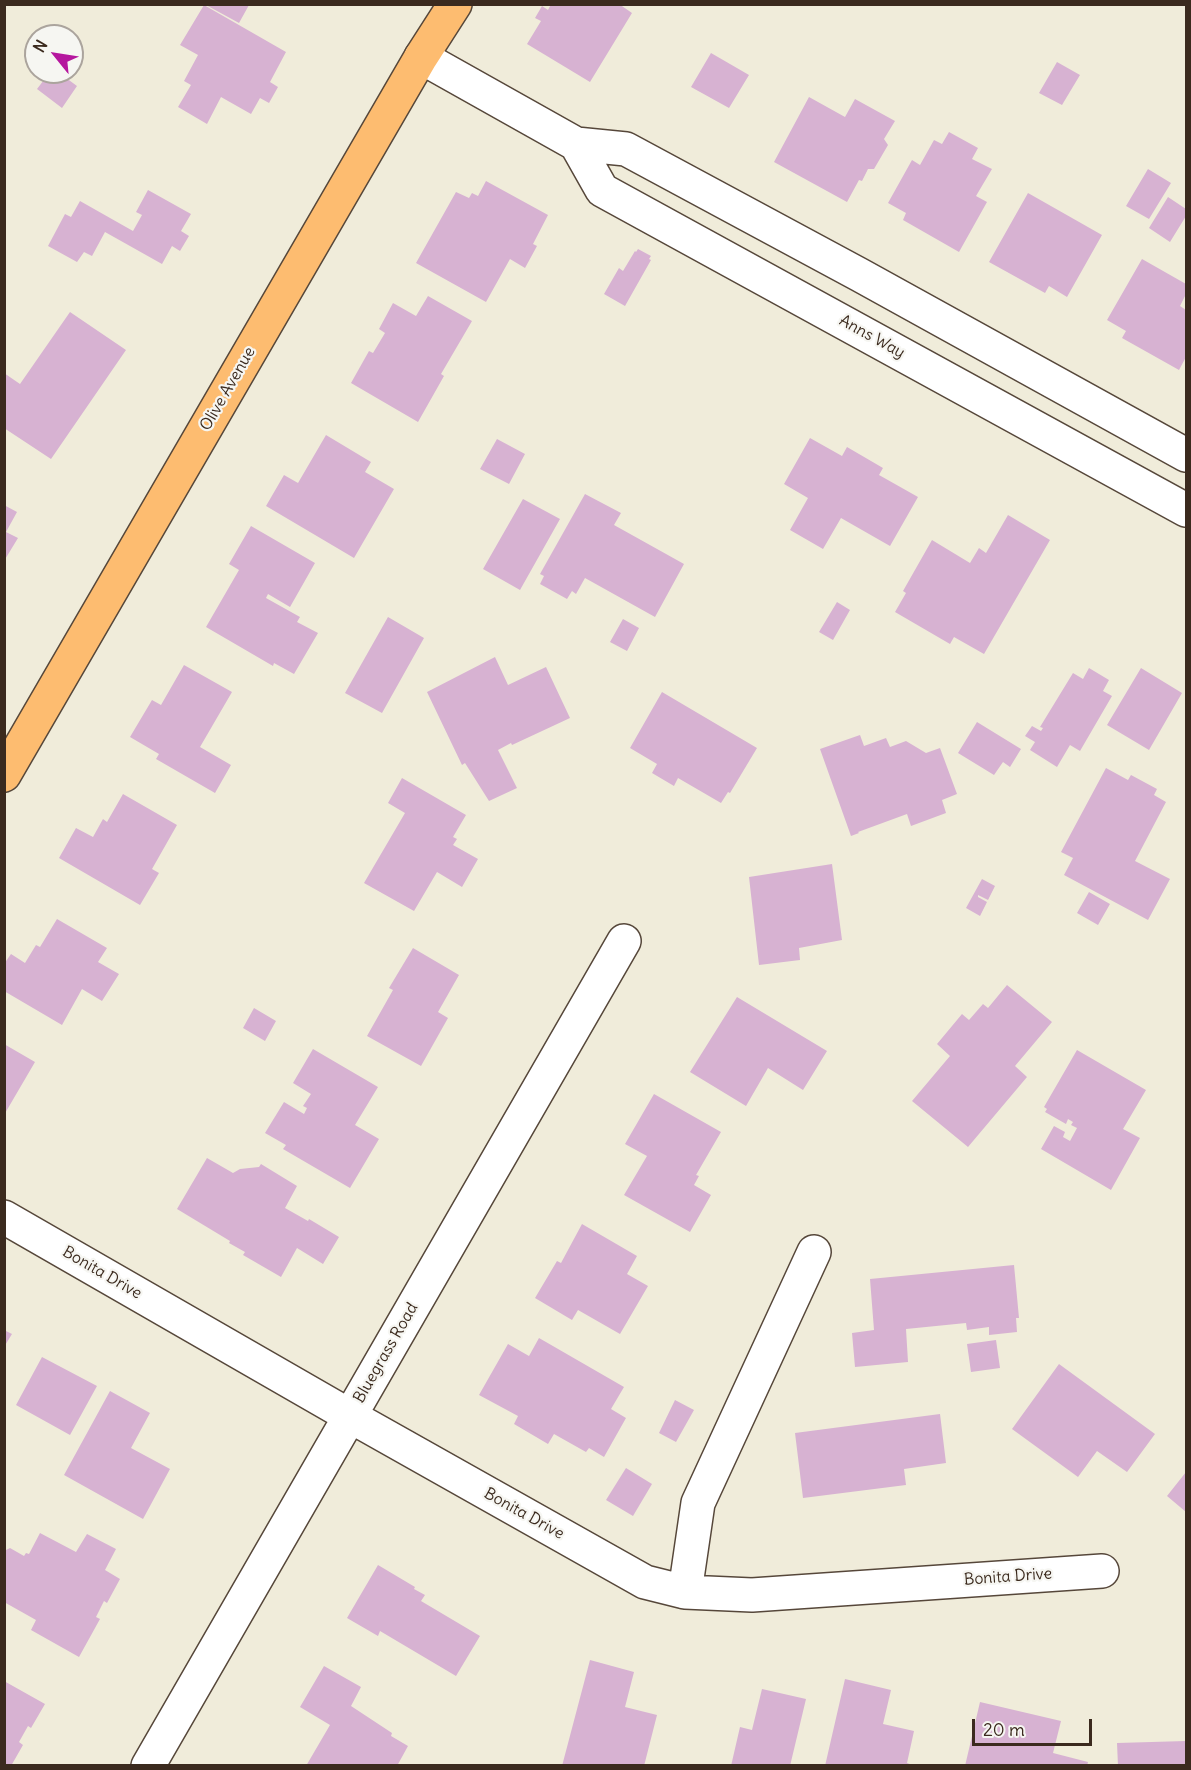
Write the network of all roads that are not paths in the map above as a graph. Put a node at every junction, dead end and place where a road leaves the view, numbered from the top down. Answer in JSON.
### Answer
{"nodes":[{"id":1,"x":455,"y":4,"type":"edge"},
{"id":2,"x":421,"y":57,"type":"junction"},
{"id":3,"x":576,"y":144,"type":"junction"},
{"id":4,"x":1186,"y":455,"type":"edge"},
{"id":5,"x":1186,"y":510,"type":"edge"},
{"id":6,"x":4,"y":775,"type":"edge"},
{"id":7,"x":624,"y":941,"type":"dead end"},
{"id":8,"x":4,"y":1216,"type":"edge"},
{"id":9,"x":814,"y":1252,"type":"dead end"},
{"id":10,"x":350,"y":1416,"type":"junction"},
{"id":11,"x":1102,"y":1571,"type":"dead end"},
{"id":12,"x":685,"y":1592,"type":"junction"},
{"id":13,"x":148,"y":1766,"type":"edge"}],
"edges":[{"from":1,"to":2,"type":"main road","name":"Olive Avenue"},
{"from":2,"to":3,"type":"street"},
{"from":2,"to":6,"type":"main road","name":"Olive Avenue"},
{"from":3,"to":4,"type":"street"},
{"from":3,"to":5,"type":"street","name":"Anns Way"},
{"from":7,"to":10,"type":"street","name":"Bluegrass Road"},
{"from":8,"to":10,"type":"street","name":"Bonita Drive"},
{"from":9,"to":12,"type":"street"},
{"from":10,"to":12,"type":"street","name":"Bonita Drive"},
{"from":10,"to":13,"type":"street","name":"Bluegrass Road"},
{"from":11,"to":12,"type":"street","name":"Bonita Drive"}]}
